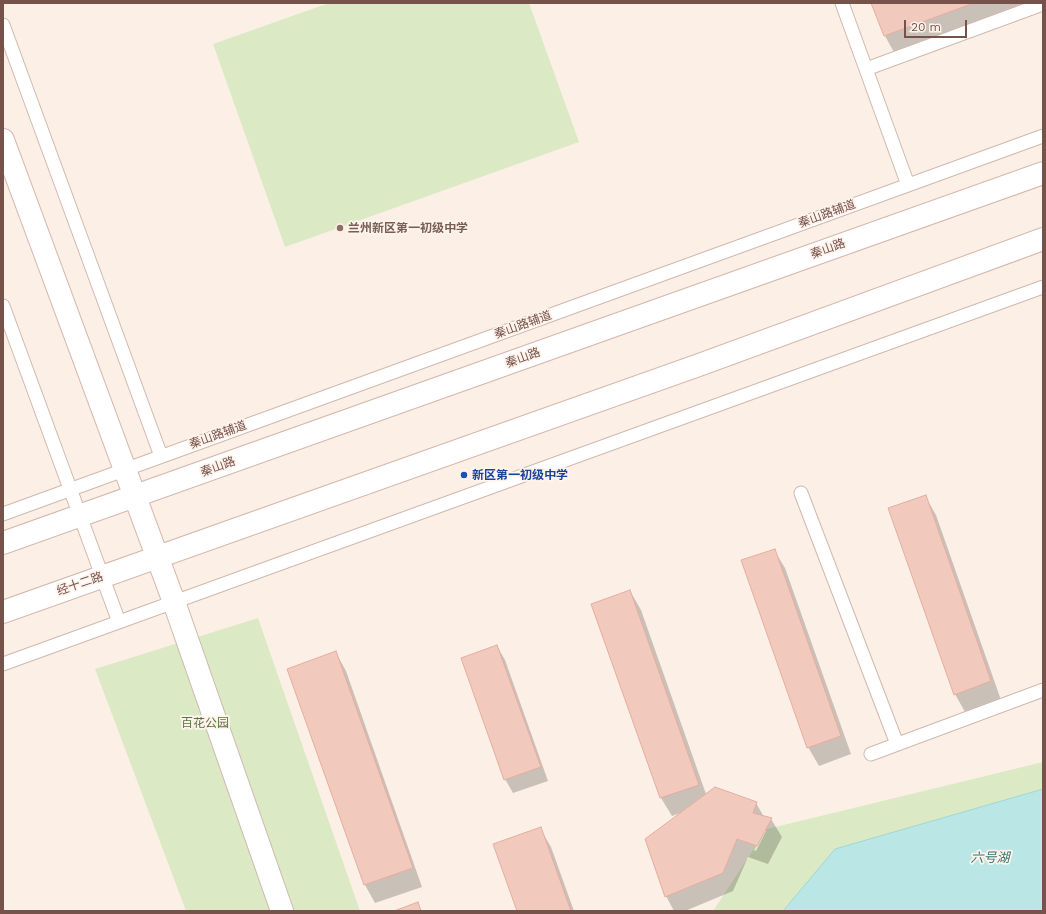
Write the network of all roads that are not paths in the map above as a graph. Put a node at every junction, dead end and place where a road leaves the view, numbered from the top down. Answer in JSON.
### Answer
{"nodes":[{"id":1,"x":842,"y":3,"type":"edge"},
{"id":2,"x":1043,"y":4,"type":"edge"},
{"id":3,"x":3,"y":25,"type":"edge"},
{"id":4,"x":866,"y":69,"type":"junction"},
{"id":5,"x":1043,"y":136,"type":"edge"},
{"id":6,"x":3,"y":140,"type":"edge"},
{"id":7,"x":1043,"y":173,"type":"edge"},
{"id":8,"x":908,"y":185,"type":"junction"},
{"id":9,"x":1043,"y":240,"type":"edge"},
{"id":10,"x":1043,"y":287,"type":"edge"},
{"id":11,"x":3,"y":306,"type":"edge"},
{"id":12,"x":161,"y":456,"type":"junction"},
{"id":13,"x":124,"y":469,"type":"junction"},
{"id":14,"x":70,"y":489,"type":"junction"},
{"id":15,"x":801,"y":493,"type":"dead end"},
{"id":16,"x":135,"y":496,"type":"junction"},
{"id":17,"x":3,"y":514,"type":"edge"},
{"id":18,"x":80,"y":516,"type":"junction"},
{"id":19,"x":3,"y":543,"type":"edge"},
{"id":20,"x":157,"y":557,"type":"junction"},
{"id":21,"x":102,"y":576,"type":"junction"},
{"id":22,"x":174,"y":602,"type":"junction"},
{"id":23,"x":3,"y":612,"type":"edge"},
{"id":24,"x":119,"y":622,"type":"junction"},
{"id":25,"x":3,"y":664,"type":"edge"},
{"id":26,"x":1043,"y":690,"type":"edge"},
{"id":27,"x":897,"y":744,"type":"junction"},
{"id":28,"x":871,"y":754,"type":"dead end"},
{"id":29,"x":282,"y":911,"type":"edge"}],
"edges":[{"from":1,"to":4,"type":"lane"},
{"from":2,"to":4,"type":"lane"},
{"from":3,"to":12,"type":"lane"},
{"from":4,"to":8,"type":"lane"},
{"from":5,"to":8,"type":"lane","name":"秦山路辅道"},
{"from":6,"to":13,"type":"street"},
{"from":7,"to":16,"type":"street","name":"秦山路"},
{"from":8,"to":12,"type":"lane","name":"秦山路辅道"},
{"from":9,"to":20,"type":"street"},
{"from":10,"to":22,"type":"lane"},
{"from":11,"to":14,"type":"lane"},
{"from":12,"to":13,"type":"lane","name":"秦山路辅道"},
{"from":13,"to":14,"type":"lane","name":"秦山路辅道"},
{"from":13,"to":16,"type":"street"},
{"from":14,"to":17,"type":"lane","name":"秦山路辅道"},
{"from":14,"to":18,"type":"lane"},
{"from":15,"to":27,"type":"lane"},
{"from":16,"to":18,"type":"street","name":"秦山路"},
{"from":16,"to":20,"type":"street"},
{"from":18,"to":19,"type":"street","name":"秦山路"},
{"from":18,"to":21,"type":"lane"},
{"from":20,"to":21,"type":"street","name":"经十二路"},
{"from":20,"to":22,"type":"street"},
{"from":21,"to":23,"type":"street","name":"经十二路"},
{"from":21,"to":24,"type":"lane"},
{"from":22,"to":24,"type":"lane"},
{"from":22,"to":29,"type":"street"},
{"from":24,"to":25,"type":"lane"},
{"from":26,"to":27,"type":"lane"},
{"from":27,"to":28,"type":"lane"}]}
